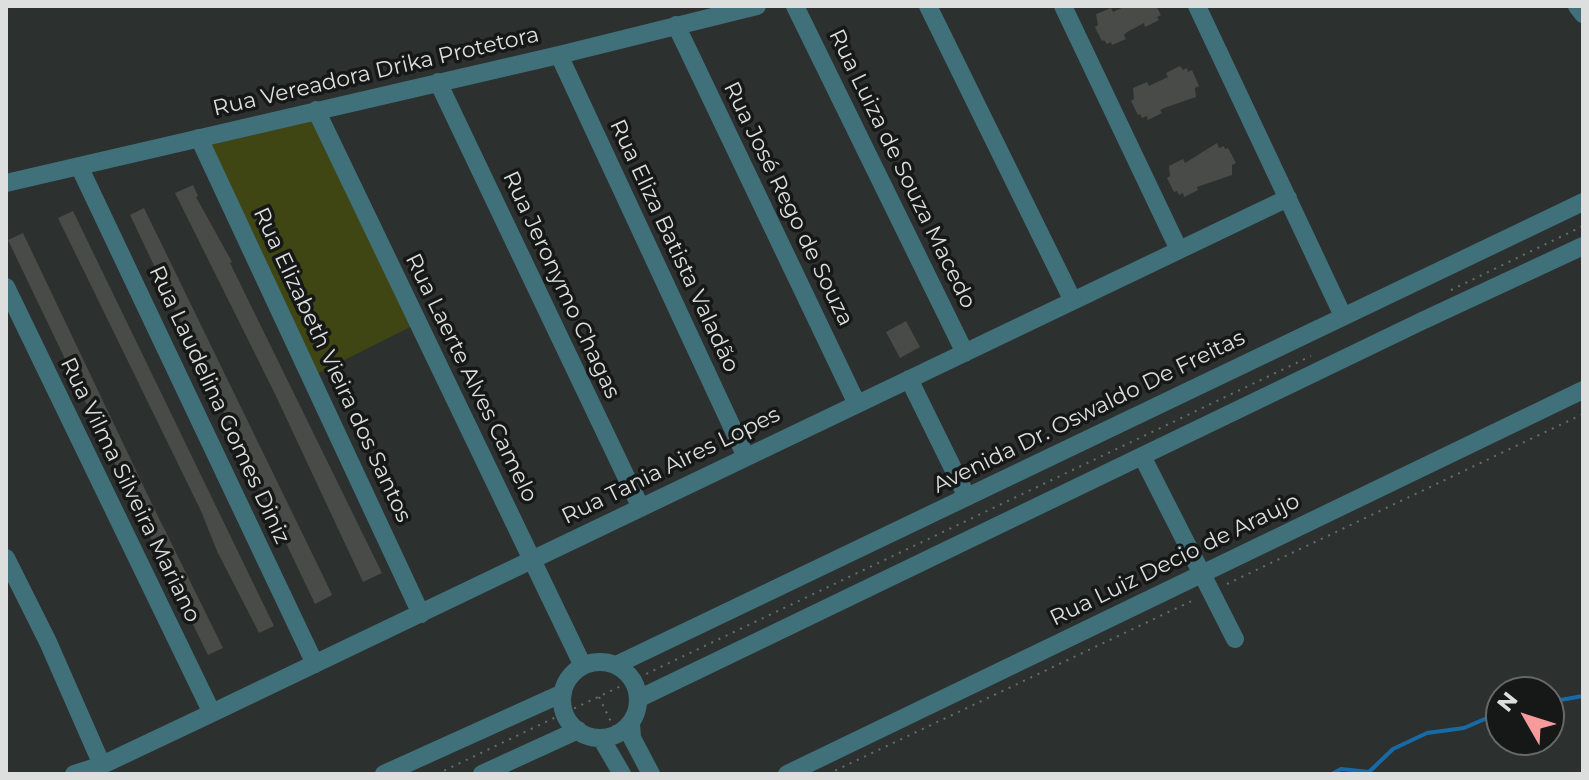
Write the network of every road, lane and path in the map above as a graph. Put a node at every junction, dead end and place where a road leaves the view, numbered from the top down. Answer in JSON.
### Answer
{"nodes":[{"id":1,"x":757,"y":6,"type":"edge"},
{"id":2,"x":795,"y":6,"type":"edge"},
{"id":3,"x":928,"y":6,"type":"edge"},
{"id":4,"x":1063,"y":6,"type":"edge"},
{"id":5,"x":1197,"y":6,"type":"edge"},
{"id":6,"x":1577,"y":6,"type":"edge"},
{"id":7,"x":1583,"y":14,"type":"edge"},
{"id":8,"x":676,"y":25,"type":"junction"},
{"id":9,"x":559,"y":55,"type":"junction"},
{"id":10,"x":438,"y":82,"type":"junction"},
{"id":11,"x":316,"y":110,"type":"junction"},
{"id":12,"x":199,"y":138,"type":"junction"},
{"id":13,"x":79,"y":166,"type":"junction"},
{"id":14,"x":6,"y":183,"type":"edge"},
{"id":15,"x":1288,"y":198,"type":"junction"},
{"id":16,"x":1583,"y":202,"type":"edge"},
{"id":17,"x":1583,"y":226,"type":"edge"},
{"id":18,"x":1583,"y":246,"type":"edge"},
{"id":19,"x":1179,"y":250,"type":"junction"},
{"id":20,"x":6,"y":287,"type":"edge"},
{"id":21,"x":1439,"y":295,"type":"dead end"},
{"id":22,"x":1073,"y":301,"type":"junction"},
{"id":23,"x":1343,"y":316,"type":"junction"},
{"id":24,"x":965,"y":353,"type":"junction"},
{"id":25,"x":1309,"y":357,"type":"dead end"},
{"id":26,"x":909,"y":379,"type":"junction"},
{"id":27,"x":1583,"y":390,"type":"edge"},
{"id":28,"x":857,"y":404,"type":"junction"},
{"id":29,"x":1142,"y":456,"type":"junction"},
{"id":30,"x":746,"y":457,"type":"junction"},
{"id":31,"x":967,"y":497,"type":"junction"},
{"id":32,"x":641,"y":508,"type":"junction"},
{"id":33,"x":6,"y":558,"type":"edge"},
{"id":34,"x":532,"y":560,"type":"junction"},
{"id":35,"x":1202,"y":574,"type":"junction"},
{"id":36,"x":421,"y":614,"type":"junction"},
{"id":37,"x":1235,"y":639,"type":"dead end"},
{"id":38,"x":315,"y":664,"type":"junction"},
{"id":39,"x":616,"y":665,"type":"junction"},
{"id":40,"x":583,"y":666,"type":"junction"},
{"id":41,"x":636,"y":690,"type":"junction"},
{"id":42,"x":563,"y":693,"type":"junction"},
{"id":43,"x":212,"y":713,"type":"junction"},
{"id":44,"x":565,"y":713,"type":"junction"},
{"id":45,"x":631,"y":723,"type":"junction"},
{"id":46,"x":578,"y":730,"type":"junction"},
{"id":47,"x":601,"y":738,"type":"junction"},
{"id":48,"x":102,"y":765,"type":"junction"},
{"id":49,"x":74,"y":774,"type":"edge"},
{"id":50,"x":384,"y":774,"type":"edge"},
{"id":51,"x":437,"y":774,"type":"edge"},
{"id":52,"x":482,"y":774,"type":"edge"},
{"id":53,"x":622,"y":774,"type":"edge"},
{"id":54,"x":651,"y":774,"type":"edge"},
{"id":55,"x":787,"y":774,"type":"edge"}],
"edges":[{"from":1,"to":8,"type":"street","name":"Rua Vereadora Drika Protetora"},
{"from":2,"to":24,"type":"street","name":"Rua Luiza de Souza Macedo"},
{"from":3,"to":22,"type":"street"},
{"from":4,"to":19,"type":"street"},
{"from":5,"to":15,"type":"street"},
{"from":6,"to":7,"type":"street"},
{"from":8,"to":9,"type":"street","name":"Rua Vereadora Drika Protetora"},
{"from":8,"to":28,"type":"street","name":"Rua José Rego de Souza"},
{"from":9,"to":10,"type":"street","name":"Rua Vereadora Drika Protetora"},
{"from":9,"to":30,"type":"street","name":"Rua Eliza Batista Valadão"},
{"from":10,"to":11,"type":"street","name":"Rua Vereadora Drika Protetora"},
{"from":10,"to":32,"type":"street","name":"Rua Jeronymo Chagas"},
{"from":11,"to":12,"type":"street","name":"Rua Vereadora Drika Protetora"},
{"from":11,"to":34,"type":"street","name":"Rua Laerte Alves Camelo"},
{"from":12,"to":13,"type":"street","name":"Rua Vereadora Drika Protetora"},
{"from":12,"to":36,"type":"street","name":"Rua Elizabeth Vieira dos Santos"},
{"from":13,"to":14,"type":"street","name":"Rua Vereadora Drika Protetora"},
{"from":13,"to":38,"type":"street","name":"Rua Laudelina Gomes Diniz"},
{"from":15,"to":19,"type":"street","name":"Rua Tania Aires Lopes"},
{"from":15,"to":23,"type":"street"},
{"from":16,"to":23,"type":"street","name":"Avenida Dr. Oswaldo De Freitas"},
{"from":17,"to":21,"type":"path"},
{"from":18,"to":29,"type":"street"},
{"from":19,"to":22,"type":"street","name":"Rua Tania Aires Lopes"},
{"from":20,"to":43,"type":"street","name":"Rua Vilma Silveira Mariano"},
{"from":22,"to":24,"type":"street","name":"Rua Tania Aires Lopes"},
{"from":23,"to":31,"type":"street","name":"Avenida Dr. Oswaldo De Freitas"},
{"from":24,"to":26,"type":"street","name":"Rua Tania Aires Lopes"},
{"from":25,"to":41,"type":"path"},
{"from":26,"to":28,"type":"street","name":"Rua Tania Aires Lopes"},
{"from":26,"to":31,"type":"street"},
{"from":27,"to":35,"type":"street","name":"Rua Luiz Decio de Araujo"},
{"from":28,"to":30,"type":"street","name":"Rua Tania Aires Lopes"},
{"from":29,"to":35,"type":"street"},
{"from":29,"to":41,"type":"street"},
{"from":30,"to":32,"type":"street","name":"Rua Tania Aires Lopes"},
{"from":31,"to":39,"type":"street","name":"Avenida Dr. Oswaldo De Freitas"},
{"from":32,"to":34,"type":"street","name":"Rua Tania Aires Lopes"},
{"from":33,"to":48,"type":"street"},
{"from":34,"to":36,"type":"street","name":"Rua Tania Aires Lopes"},
{"from":34,"to":40,"type":"street","name":"Rua Laerte Alves Camelo"},
{"from":35,"to":37,"type":"street"},
{"from":35,"to":55,"type":"street","name":"Rua Luiz Decio de Araujo"},
{"from":36,"to":38,"type":"street","name":"Rua Tania Aires Lopes"},
{"from":38,"to":43,"type":"street","name":"Rua Tania Aires Lopes"},
{"from":39,"to":40,"type":"street"},
{"from":39,"to":41,"type":"street"},
{"from":40,"to":42,"type":"street"},
{"from":41,"to":44,"type":"path"},
{"from":41,"to":45,"type":"street"},
{"from":42,"to":44,"type":"street"},
{"from":42,"to":50,"type":"street"},
{"from":43,"to":48,"type":"street","name":"Rua Tania Aires Lopes"},
{"from":44,"to":46,"type":"street"},
{"from":44,"to":51,"type":"path"},
{"from":45,"to":47,"type":"street"},
{"from":45,"to":54,"type":"street"},
{"from":46,"to":47,"type":"street"},
{"from":46,"to":52,"type":"street"},
{"from":47,"to":53,"type":"street"},
{"from":48,"to":49,"type":"street","name":"Rua Tania Aires Lopes"}]}
